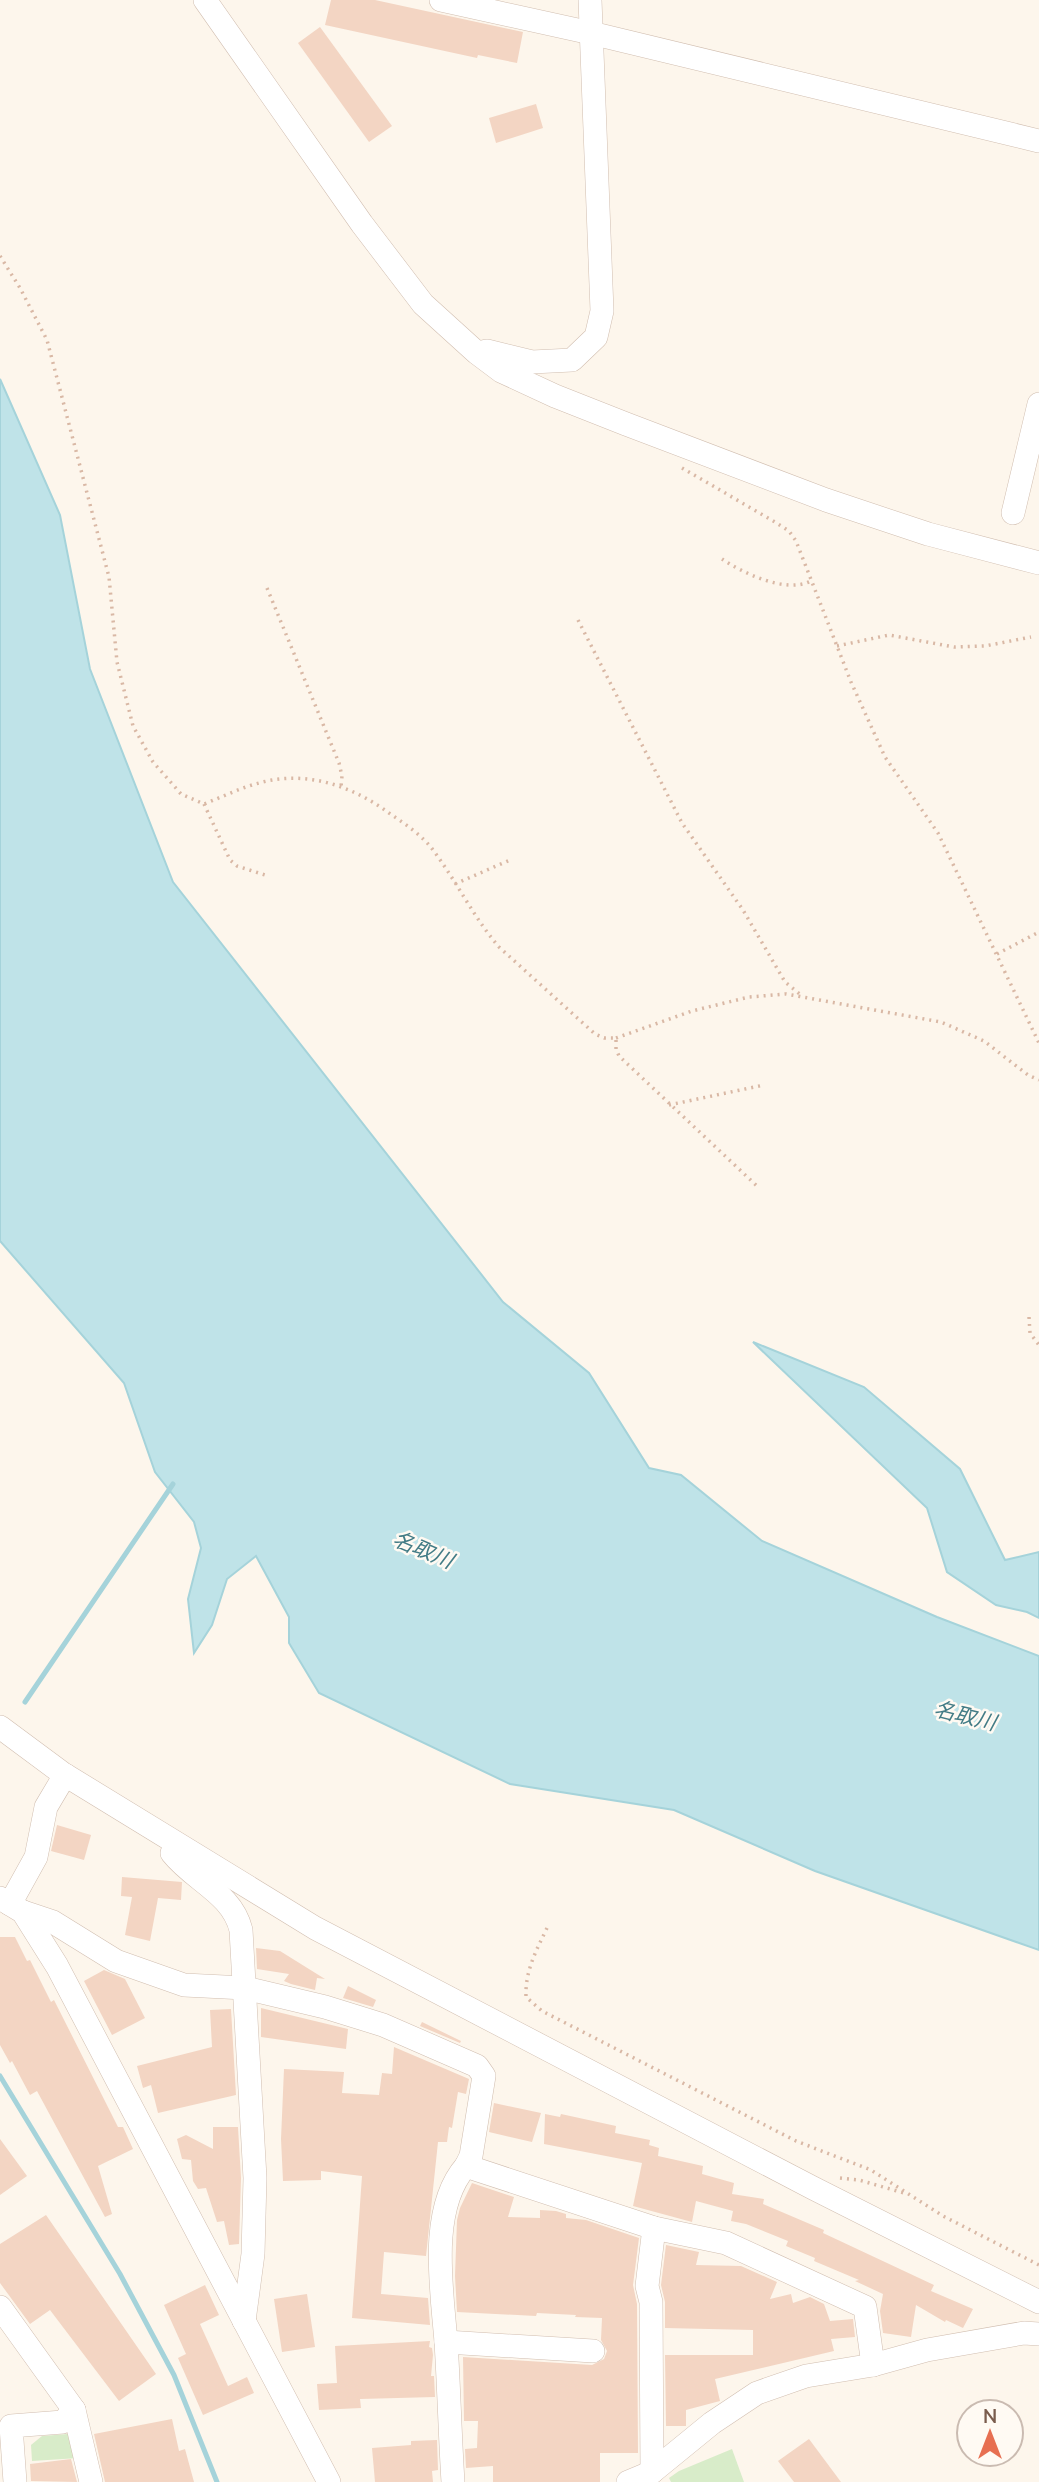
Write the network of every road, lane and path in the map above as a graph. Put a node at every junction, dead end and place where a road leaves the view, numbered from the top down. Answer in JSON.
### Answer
{"nodes":[{"id":1,"x":205,"y":0,"type":"edge"},
{"id":2,"x":441,"y":0,"type":"edge"},
{"id":3,"x":590,"y":0,"type":"edge"},
{"id":4,"x":591,"y":33,"type":"junction"},
{"id":5,"x":1039,"y":141,"type":"edge"},
{"id":6,"x":0,"y":256,"type":"edge"},
{"id":7,"x":477,"y":354,"type":"junction"},
{"id":8,"x":1039,"y":404,"type":"edge"},
{"id":9,"x":675,"y":464,"type":"dead end"},
{"id":10,"x":1013,"y":513,"type":"dead end"},
{"id":11,"x":722,"y":559,"type":"dead end"},
{"id":12,"x":1039,"y":562,"type":"edge"},
{"id":13,"x":812,"y":581,"type":"junction"},
{"id":14,"x":267,"y":588,"type":"dead end"},
{"id":15,"x":578,"y":620,"type":"dead end"},
{"id":16,"x":1031,"y":637,"type":"dead end"},
{"id":17,"x":837,"y":646,"type":"junction"},
{"id":18,"x":341,"y":786,"type":"junction"},
{"id":19,"x":204,"y":804,"type":"junction"},
{"id":20,"x":510,"y":860,"type":"dead end"},
{"id":21,"x":265,"y":875,"type":"dead end"},
{"id":22,"x":455,"y":884,"type":"junction"},
{"id":23,"x":1039,"y":933,"type":"edge"},
{"id":24,"x":997,"y":954,"type":"junction"},
{"id":25,"x":802,"y":996,"type":"junction"},
{"id":26,"x":616,"y":1038,"type":"junction"},
{"id":27,"x":1039,"y":1043,"type":"edge"},
{"id":28,"x":1039,"y":1080,"type":"edge"},
{"id":29,"x":764,"y":1085,"type":"dead end"},
{"id":30,"x":669,"y":1105,"type":"junction"},
{"id":31,"x":758,"y":1187,"type":"dead end"},
{"id":32,"x":1029,"y":1317,"type":"dead end"},
{"id":33,"x":1039,"y":1345,"type":"edge"},
{"id":34,"x":0,"y":1727,"type":"edge"},
{"id":35,"x":65,"y":1775,"type":"junction"},
{"id":36,"x":163,"y":1835,"type":"junction"},
{"id":37,"x":11,"y":1905,"type":"edge"},
{"id":38,"x":547,"y":1928,"type":"dead end"},
{"id":39,"x":245,"y":1988,"type":"junction"},
{"id":40,"x":466,"y":2166,"type":"junction"},
{"id":41,"x":832,"y":2177,"type":"dead end"},
{"id":42,"x":909,"y":2195,"type":"junction"},
{"id":43,"x":654,"y":2228,"type":"junction"},
{"id":44,"x":1039,"y":2265,"type":"edge"},
{"id":45,"x":1039,"y":2302,"type":"edge"},
{"id":46,"x":0,"y":2306,"type":"edge"},
{"id":47,"x":244,"y":2321,"type":"junction"},
{"id":48,"x":1039,"y":2334,"type":"edge"},
{"id":49,"x":446,"y":2342,"type":"junction"},
{"id":50,"x":593,"y":2351,"type":"dead end"},
{"id":51,"x":873,"y":2365,"type":"junction"},
{"id":52,"x":74,"y":2410,"type":"junction"},
{"id":53,"x":6,"y":2426,"type":"edge"},
{"id":54,"x":652,"y":2472,"type":"junction"},
{"id":55,"x":15,"y":2482,"type":"edge"},
{"id":56,"x":91,"y":2482,"type":"edge"},
{"id":57,"x":329,"y":2482,"type":"edge"},
{"id":58,"x":453,"y":2482,"type":"edge"},
{"id":59,"x":628,"y":2482,"type":"edge"}],
"edges":[{"from":1,"to":7,"type":"street"},
{"from":2,"to":4,"type":"street"},
{"from":3,"to":4,"type":"street"},
{"from":4,"to":5,"type":"street"},
{"from":4,"to":7,"type":"street"},
{"from":6,"to":19,"type":"path"},
{"from":7,"to":12,"type":"street"},
{"from":8,"to":10,"type":"street"},
{"from":9,"to":13,"type":"path"},
{"from":11,"to":13,"type":"path"},
{"from":13,"to":17,"type":"path"},
{"from":14,"to":18,"type":"path"},
{"from":15,"to":25,"type":"path"},
{"from":16,"to":17,"type":"path"},
{"from":17,"to":24,"type":"path"},
{"from":18,"to":19,"type":"path"},
{"from":18,"to":22,"type":"path"},
{"from":19,"to":21,"type":"path"},
{"from":20,"to":22,"type":"path"},
{"from":22,"to":26,"type":"path"},
{"from":23,"to":24,"type":"path"},
{"from":24,"to":27,"type":"path"},
{"from":25,"to":26,"type":"path"},
{"from":25,"to":28,"type":"path"},
{"from":26,"to":30,"type":"path"},
{"from":29,"to":30,"type":"path"},
{"from":30,"to":31,"type":"path"},
{"from":32,"to":33,"type":"path"},
{"from":34,"to":35,"type":"street"},
{"from":35,"to":36,"type":"street"},
{"from":35,"to":37,"type":"street"},
{"from":36,"to":39,"type":"street"},
{"from":36,"to":45,"type":"street"},
{"from":37,"to":39,"type":"street"},
{"from":37,"to":47,"type":"street"},
{"from":38,"to":42,"type":"path"},
{"from":39,"to":40,"type":"street"},
{"from":39,"to":47,"type":"street"},
{"from":40,"to":43,"type":"street"},
{"from":40,"to":49,"type":"street"},
{"from":41,"to":42,"type":"path"},
{"from":42,"to":44,"type":"path"},
{"from":43,"to":51,"type":"street"},
{"from":43,"to":54,"type":"street"},
{"from":46,"to":52,"type":"street"},
{"from":47,"to":57,"type":"street"},
{"from":48,"to":51,"type":"street"},
{"from":49,"to":50,"type":"street"},
{"from":49,"to":58,"type":"street"},
{"from":51,"to":54,"type":"street"},
{"from":52,"to":53,"type":"street"},
{"from":52,"to":56,"type":"street"},
{"from":53,"to":55,"type":"street"},
{"from":54,"to":59,"type":"street"}]}
